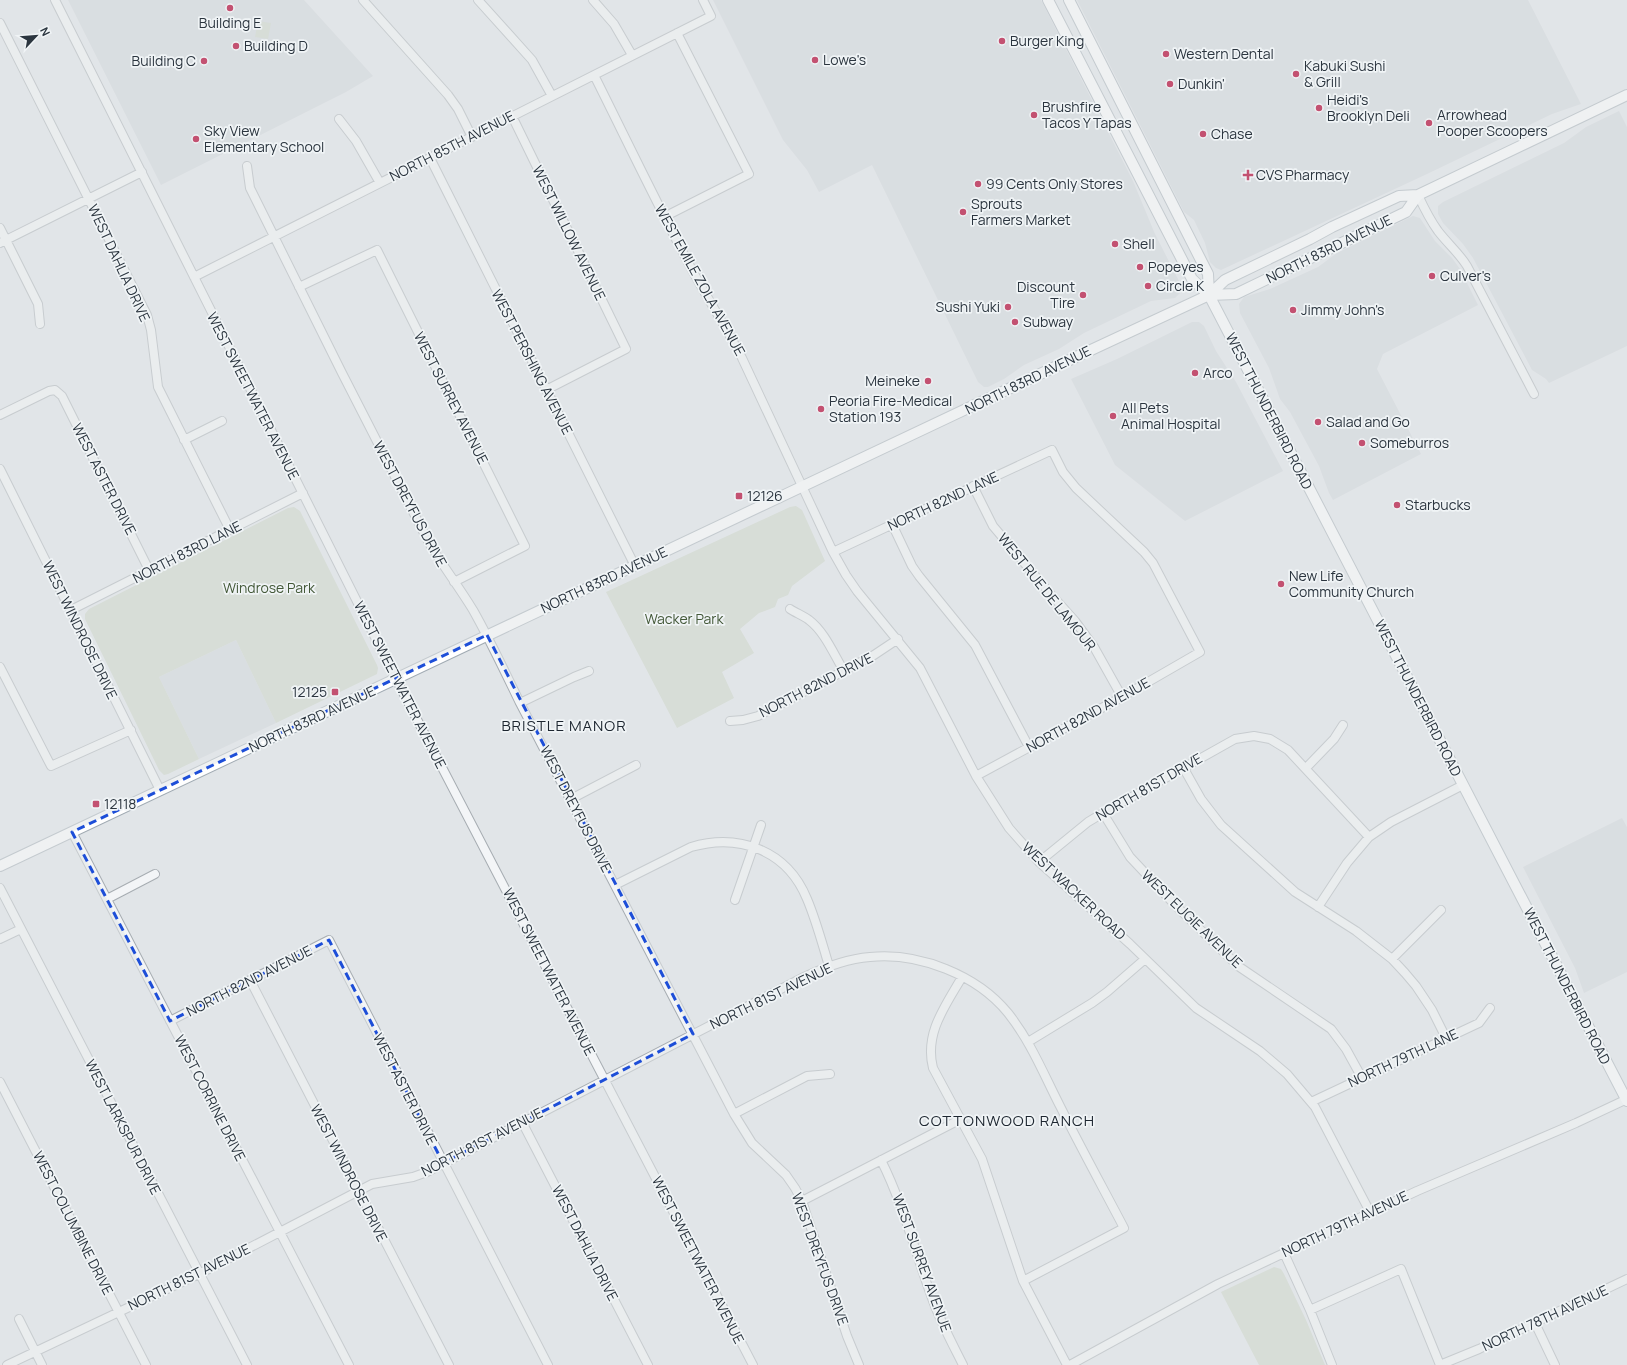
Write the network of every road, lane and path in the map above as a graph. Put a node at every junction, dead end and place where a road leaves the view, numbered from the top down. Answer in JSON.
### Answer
{"nodes":[{"id":1,"x":55,"y":0,"type":"edge"},
{"id":2,"x":363,"y":0,"type":"edge"},
{"id":3,"x":478,"y":0,"type":"edge"},
{"id":4,"x":593,"y":0,"type":"edge"},
{"id":5,"x":703,"y":0,"type":"edge"},
{"id":6,"x":1048,"y":0,"type":"edge"},
{"id":7,"x":1069,"y":0,"type":"edge"},
{"id":8,"x":0,"y":23,"type":"edge"},
{"id":9,"x":677,"y":32,"type":"junction"},
{"id":10,"x":632,"y":55,"type":"junction"},
{"id":11,"x":594,"y":75,"type":"junction"},
{"id":12,"x":1627,"y":95,"type":"edge"},
{"id":13,"x":552,"y":96,"type":"junction"},
{"id":14,"x":512,"y":116,"type":"junction"},
{"id":15,"x":340,"y":119,"type":"dead end"},
{"id":16,"x":472,"y":137,"type":"junction"},
{"id":17,"x":430,"y":158,"type":"junction"},
{"id":18,"x":247,"y":166,"type":"dead end"},
{"id":19,"x":142,"y":172,"type":"junction"},
{"id":20,"x":380,"y":183,"type":"junction"},
{"id":21,"x":1418,"y":195,"type":"junction"},
{"id":22,"x":89,"y":199,"type":"junction"},
{"id":23,"x":664,"y":217,"type":"junction"},
{"id":24,"x":0,"y":228,"type":"edge"},
{"id":25,"x":274,"y":237,"type":"junction"},
{"id":26,"x":3,"y":241,"type":"edge"},
{"id":27,"x":194,"y":277,"type":"junction"},
{"id":28,"x":299,"y":287,"type":"junction"},
{"id":29,"x":1209,"y":295,"type":"junction"},
{"id":30,"x":40,"y":324,"type":"dead end"},
{"id":31,"x":546,"y":390,"type":"junction"},
{"id":32,"x":1534,"y":394,"type":"dead end"},
{"id":33,"x":0,"y":415,"type":"edge"},
{"id":34,"x":222,"y":421,"type":"dead end"},
{"id":35,"x":184,"y":440,"type":"junction"},
{"id":36,"x":0,"y":469,"type":"edge"},
{"id":37,"x":973,"y":486,"type":"junction"},
{"id":38,"x":802,"y":487,"type":"junction"},
{"id":39,"x":303,"y":493,"type":"junction"},
{"id":40,"x":892,"y":524,"type":"junction"},
{"id":41,"x":230,"y":530,"type":"junction"},
{"id":42,"x":833,"y":552,"type":"junction"},
{"id":43,"x":635,"y":566,"type":"junction"},
{"id":44,"x":149,"y":570,"type":"junction"},
{"id":45,"x":454,"y":582,"type":"junction"},
{"id":46,"x":790,"y":609,"type":"dead end"},
{"id":47,"x":71,"y":610,"type":"junction"},
{"id":48,"x":487,"y":636,"type":"junction"},
{"id":49,"x":898,"y":639,"type":"junction"},
{"id":50,"x":1200,"y":652,"type":"joint"},
{"id":51,"x":0,"y":667,"type":"edge"},
{"id":52,"x":588,"y":671,"type":"dead end"},
{"id":53,"x":844,"y":671,"type":"junction"},
{"id":54,"x":396,"y":679,"type":"junction"},
{"id":55,"x":1122,"y":697,"type":"junction"},
{"id":56,"x":520,"y":703,"type":"junction"},
{"id":57,"x":730,"y":721,"type":"dead end"},
{"id":58,"x":1343,"y":725,"type":"dead end"},
{"id":59,"x":131,"y":730,"type":"junction"},
{"id":60,"x":1029,"y":747,"type":"junction"},
{"id":61,"x":636,"y":765,"type":"dead end"},
{"id":62,"x":1183,"y":767,"type":"junction"},
{"id":63,"x":1306,"y":768,"type":"junction"},
{"id":64,"x":976,"y":776,"type":"junction"},
{"id":65,"x":1463,"y":785,"type":"junction"},
{"id":66,"x":160,"y":790,"type":"junction"},
{"id":67,"x":571,"y":799,"type":"junction"},
{"id":68,"x":1103,"y":813,"type":"junction"},
{"id":69,"x":761,"y":825,"type":"dead end"},
{"id":70,"x":72,"y":832,"type":"junction"},
{"id":71,"x":1369,"y":837,"type":"junction"},
{"id":72,"x":754,"y":846,"type":"junction"},
{"id":73,"x":1039,"y":862,"type":"junction"},
{"id":74,"x":0,"y":866,"type":"edge"},
{"id":75,"x":155,"y":874,"type":"dead end"},
{"id":76,"x":615,"y":885,"type":"junction"},
{"id":77,"x":0,"y":888,"type":"edge"},
{"id":78,"x":107,"y":898,"type":"junction"},
{"id":79,"x":735,"y":900,"type":"dead end"},
{"id":80,"x":1318,"y":907,"type":"junction"},
{"id":81,"x":1441,"y":910,"type":"dead end"},
{"id":82,"x":21,"y":929,"type":"junction"},
{"id":83,"x":0,"y":939,"type":"edge"},
{"id":84,"x":328,"y":940,"type":"joint"},
{"id":85,"x":1145,"y":959,"type":"junction"},
{"id":86,"x":1392,"y":959,"type":"junction"},
{"id":87,"x":829,"y":966,"type":"junction"},
{"id":88,"x":962,"y":977,"type":"junction"},
{"id":89,"x":250,"y":980,"type":"junction"},
{"id":90,"x":1490,"y":1008,"type":"dead end"},
{"id":91,"x":170,"y":1021,"type":"junction"},
{"id":92,"x":693,"y":1034,"type":"junction"},
{"id":93,"x":1446,"y":1038,"type":"junction"},
{"id":94,"x":1028,"y":1042,"type":"junction"},
{"id":95,"x":830,"y":1074,"type":"dead end"},
{"id":96,"x":1362,"y":1078,"type":"junction"},
{"id":97,"x":604,"y":1079,"type":"junction"},
{"id":98,"x":0,"y":1082,"type":"edge"},
{"id":99,"x":1627,"y":1100,"type":"edge"},
{"id":100,"x":1311,"y":1102,"type":"junction"},
{"id":101,"x":734,"y":1114,"type":"junction"},
{"id":102,"x":961,"y":1119,"type":"junction"},
{"id":103,"x":522,"y":1122,"type":"junction"},
{"id":104,"x":882,"y":1160,"type":"junction"},
{"id":105,"x":443,"y":1163,"type":"junction"},
{"id":106,"x":359,"y":1190,"type":"junction"},
{"id":107,"x":802,"y":1201,"type":"junction"},
{"id":108,"x":1370,"y":1212,"type":"junction"},
{"id":109,"x":280,"y":1232,"type":"junction"},
{"id":110,"x":1284,"y":1253,"type":"junction"},
{"id":111,"x":200,"y":1274,"type":"junction"},
{"id":112,"x":1627,"y":1279,"type":"edge"},
{"id":113,"x":1023,"y":1281,"type":"junction"},
{"id":114,"x":1310,"y":1310,"type":"junction"},
{"id":115,"x":119,"y":1312,"type":"junction"},
{"id":116,"x":19,"y":1319,"type":"dead end"},
{"id":117,"x":1534,"y":1323,"type":"junction"},
{"id":118,"x":36,"y":1352,"type":"junction"},
{"id":119,"x":7,"y":1365,"type":"edge"},
{"id":120,"x":42,"y":1365,"type":"edge"},
{"id":121,"x":146,"y":1365,"type":"edge"},
{"id":122,"x":247,"y":1365,"type":"edge"},
{"id":123,"x":349,"y":1365,"type":"edge"},
{"id":124,"x":449,"y":1365,"type":"edge"},
{"id":125,"x":548,"y":1365,"type":"edge"},
{"id":126,"x":648,"y":1365,"type":"edge"},
{"id":127,"x":753,"y":1365,"type":"edge"},
{"id":128,"x":859,"y":1365,"type":"edge"},
{"id":129,"x":963,"y":1365,"type":"edge"},
{"id":130,"x":1067,"y":1365,"type":"edge"},
{"id":131,"x":1070,"y":1365,"type":"edge"},
{"id":132,"x":1332,"y":1365,"type":"edge"},
{"id":133,"x":1440,"y":1365,"type":"edge"},
{"id":134,"x":1555,"y":1365,"type":"edge"}],
"edges":[{"from":1,"to":19,"type":"street","name":"WEST SWEETWATER AVENUE"},
{"from":2,"to":16,"type":"street"},
{"from":3,"to":13,"type":"street"},
{"from":4,"to":10,"type":"street"},
{"from":5,"to":9,"type":"street","name":"NORTH 85TH AVENUE"},
{"from":6,"to":29,"type":"main road","name":"WEST THUNDERBIRD ROAD"},
{"from":7,"to":29,"type":"main road","name":"WEST THUNDERBIRD ROAD"},
{"from":8,"to":22,"type":"street","name":"WEST DAHLIA DRIVE"},
{"from":9,"to":10,"type":"street","name":"NORTH 85TH AVENUE"},
{"from":9,"to":23,"type":"street"},
{"from":10,"to":11,"type":"street","name":"NORTH 85TH AVENUE"},
{"from":11,"to":13,"type":"street","name":"NORTH 85TH AVENUE"},
{"from":11,"to":23,"type":"street","name":"WEST EMILE ZOLA AVENUE"},
{"from":12,"to":21,"type":"main road","name":"NORTH 83RD AVENUE"},
{"from":13,"to":14,"type":"street","name":"NORTH 85TH AVENUE"},
{"from":14,"to":16,"type":"street","name":"NORTH 85TH AVENUE"},
{"from":14,"to":31,"type":"street","name":"WEST WILLOW AVENUE"},
{"from":15,"to":20,"type":"street"},
{"from":16,"to":17,"type":"street","name":"NORTH 85TH AVENUE"},
{"from":17,"to":20,"type":"street","name":"NORTH 85TH AVENUE"},
{"from":17,"to":31,"type":"street","name":"WEST PERSHING AVENUE"},
{"from":18,"to":25,"type":"street","name":"WEST DREYFUS DRIVE"},
{"from":19,"to":22,"type":"street"},
{"from":19,"to":27,"type":"street","name":"WEST SWEETWATER AVENUE"},
{"from":20,"to":25,"type":"street","name":"NORTH 85TH AVENUE"},
{"from":21,"to":29,"type":"main road","name":"NORTH 83RD AVENUE"},
{"from":21,"to":29,"type":"main road","name":"NORTH 83RD AVENUE"},
{"from":21,"to":32,"type":"street"},
{"from":22,"to":26,"type":"street"},
{"from":22,"to":35,"type":"street","name":"WEST DAHLIA DRIVE"},
{"from":23,"to":38,"type":"street","name":"WEST EMILE ZOLA AVENUE"},
{"from":24,"to":26,"type":"street"},
{"from":25,"to":27,"type":"street","name":"NORTH 85TH AVENUE"},
{"from":25,"to":28,"type":"street","name":"WEST DREYFUS DRIVE"},
{"from":26,"to":30,"type":"street"},
{"from":27,"to":39,"type":"street","name":"WEST SWEETWATER AVENUE"},
{"from":28,"to":45,"type":"street","name":"WEST DREYFUS DRIVE"},
{"from":28,"to":45,"type":"street","name":"WEST SURREY AVENUE"},
{"from":29,"to":38,"type":"main road","name":"NORTH 83RD AVENUE"},
{"from":29,"to":65,"type":"main road","name":"WEST THUNDERBIRD ROAD"},
{"from":31,"to":43,"type":"street","name":"WEST PERSHING AVENUE"},
{"from":33,"to":44,"type":"street","name":"WEST ASTER DRIVE"},
{"from":34,"to":35,"type":"street"},
{"from":35,"to":41,"type":"street","name":"WEST DAHLIA DRIVE"},
{"from":36,"to":47,"type":"street","name":"WEST WINDROSE DRIVE"},
{"from":37,"to":40,"type":"street","name":"NORTH 82ND LANE"},
{"from":37,"to":50,"type":"street","name":"NORTH 82ND LANE"},
{"from":37,"to":55,"type":"street","name":"WEST RUE DE LAMOUR"},
{"from":38,"to":42,"type":"street","name":"WEST WACKER ROAD"},
{"from":38,"to":43,"type":"main road","name":"NORTH 83RD AVENUE"},
{"from":39,"to":41,"type":"street","name":"NORTH 83RD LANE"},
{"from":39,"to":54,"type":"street","name":"WEST SWEETWATER AVENUE"},
{"from":40,"to":42,"type":"street","name":"NORTH 82ND LANE"},
{"from":40,"to":60,"type":"street"},
{"from":41,"to":44,"type":"street","name":"NORTH 83RD LANE"},
{"from":42,"to":49,"type":"street","name":"WEST WACKER ROAD"},
{"from":43,"to":48,"type":"main road","name":"NORTH 83RD AVENUE"},
{"from":44,"to":47,"type":"street","name":"NORTH 83RD LANE"},
{"from":45,"to":48,"type":"street","name":"WEST DREYFUS DRIVE"},
{"from":46,"to":53,"type":"street"},
{"from":47,"to":59,"type":"street","name":"WEST WINDROSE DRIVE"},
{"from":48,"to":54,"type":"main road","name":"NORTH 83RD AVENUE"},
{"from":48,"to":56,"type":"street","name":"WEST DREYFUS DRIVE"},
{"from":49,"to":53,"type":"street","name":"NORTH 82ND DRIVE"},
{"from":49,"to":64,"type":"street","name":"WEST WACKER ROAD"},
{"from":50,"to":55,"type":"street","name":"NORTH 82ND AVENUE"},
{"from":51,"to":59,"type":"street"},
{"from":52,"to":56,"type":"street"},
{"from":53,"to":57,"type":"street","name":"NORTH 82ND DRIVE"},
{"from":54,"to":66,"type":"main road","name":"NORTH 83RD AVENUE"},
{"from":54,"to":97,"type":"street","name":"WEST SWEETWATER AVENUE"},
{"from":55,"to":60,"type":"street","name":"NORTH 82ND AVENUE"},
{"from":56,"to":67,"type":"street","name":"WEST DREYFUS DRIVE"},
{"from":58,"to":63,"type":"street"},
{"from":59,"to":66,"type":"street","name":"WEST WINDROSE DRIVE"},
{"from":60,"to":64,"type":"street","name":"NORTH 82ND AVENUE"},
{"from":61,"to":67,"type":"street"},
{"from":62,"to":63,"type":"street","name":"NORTH 81ST DRIVE"},
{"from":62,"to":68,"type":"street","name":"NORTH 81ST DRIVE"},
{"from":62,"to":80,"type":"street"},
{"from":63,"to":71,"type":"street"},
{"from":64,"to":73,"type":"street","name":"WEST WACKER ROAD"},
{"from":65,"to":71,"type":"street"},
{"from":65,"to":99,"type":"main road","name":"WEST THUNDERBIRD ROAD"},
{"from":66,"to":70,"type":"main road","name":"NORTH 83RD AVENUE"},
{"from":67,"to":76,"type":"street","name":"WEST DREYFUS DRIVE"},
{"from":68,"to":73,"type":"street","name":"NORTH 81ST DRIVE"},
{"from":68,"to":96,"type":"street","name":"WEST EUGIE AVENUE"},
{"from":69,"to":72,"type":"street"},
{"from":70,"to":74,"type":"main road","name":"NORTH 83RD AVENUE"},
{"from":70,"to":78,"type":"street","name":"WEST CORRINE DRIVE"},
{"from":71,"to":80,"type":"street"},
{"from":72,"to":76,"type":"street"},
{"from":72,"to":79,"type":"street"},
{"from":72,"to":87,"type":"street"},
{"from":73,"to":85,"type":"street","name":"WEST WACKER ROAD"},
{"from":75,"to":78,"type":"street"},
{"from":76,"to":92,"type":"street","name":"WEST DREYFUS DRIVE"},
{"from":77,"to":82,"type":"street","name":"WEST LARKSPUR DRIVE"},
{"from":78,"to":91,"type":"street","name":"WEST CORRINE DRIVE"},
{"from":80,"to":86,"type":"street"},
{"from":81,"to":86,"type":"street"},
{"from":82,"to":83,"type":"street"},
{"from":82,"to":111,"type":"street","name":"WEST LARKSPUR DRIVE"},
{"from":84,"to":89,"type":"street","name":"NORTH 82ND AVENUE"},
{"from":84,"to":105,"type":"street","name":"WEST ASTER DRIVE"},
{"from":85,"to":94,"type":"street"},
{"from":85,"to":100,"type":"street","name":"WEST WACKER ROAD"},
{"from":86,"to":93,"type":"street"},
{"from":87,"to":88,"type":"street","name":"NORTH 81ST AVENUE"},
{"from":87,"to":92,"type":"street","name":"NORTH 81ST AVENUE"},
{"from":88,"to":94,"type":"street"},
{"from":88,"to":102,"type":"street"},
{"from":89,"to":91,"type":"street","name":"NORTH 82ND AVENUE"},
{"from":89,"to":106,"type":"street","name":"WEST WINDROSE DRIVE"},
{"from":90,"to":93,"type":"street","name":"NORTH 79TH LANE"},
{"from":91,"to":109,"type":"street","name":"WEST CORRINE DRIVE"},
{"from":92,"to":97,"type":"street","name":"NORTH 81ST AVENUE"},
{"from":92,"to":101,"type":"street","name":"WEST DREYFUS DRIVE"},
{"from":93,"to":96,"type":"street","name":"NORTH 79TH LANE"},
{"from":94,"to":113,"type":"street"},
{"from":95,"to":101,"type":"street"},
{"from":96,"to":100,"type":"street","name":"NORTH 79TH LANE"},
{"from":97,"to":103,"type":"street","name":"NORTH 81ST AVENUE"},
{"from":97,"to":127,"type":"street","name":"WEST SWEETWATER AVENUE"},
{"from":98,"to":115,"type":"street","name":"WEST COLUMBINE DRIVE"},
{"from":99,"to":108,"type":"street","name":"NORTH 79TH AVENUE"},
{"from":100,"to":108,"type":"street","name":"WEST WACKER ROAD"},
{"from":101,"to":107,"type":"street","name":"WEST DREYFUS DRIVE"},
{"from":102,"to":104,"type":"street"},
{"from":102,"to":113,"type":"street"},
{"from":103,"to":105,"type":"street","name":"NORTH 81ST AVENUE"},
{"from":103,"to":126,"type":"street","name":"WEST DAHLIA DRIVE"},
{"from":104,"to":107,"type":"street"},
{"from":104,"to":129,"type":"street","name":"WEST SURREY AVENUE"},
{"from":105,"to":106,"type":"street","name":"NORTH 81ST AVENUE"},
{"from":105,"to":125,"type":"street","name":"WEST ASTER DRIVE"},
{"from":106,"to":109,"type":"street","name":"NORTH 81ST AVENUE"},
{"from":106,"to":124,"type":"street","name":"WEST WINDROSE DRIVE"},
{"from":107,"to":128,"type":"street","name":"WEST DREYFUS DRIVE"},
{"from":108,"to":110,"type":"street","name":"NORTH 79TH AVENUE"},
{"from":109,"to":111,"type":"street","name":"NORTH 81ST AVENUE"},
{"from":109,"to":123,"type":"street","name":"WEST CORRINE DRIVE"},
{"from":110,"to":114,"type":"street"},
{"from":110,"to":131,"type":"street","name":"NORTH 79TH AVENUE"},
{"from":111,"to":115,"type":"street","name":"NORTH 81ST AVENUE"},
{"from":111,"to":122,"type":"street","name":"WEST LARKSPUR DRIVE"},
{"from":112,"to":117,"type":"street","name":"NORTH 78TH AVENUE"},
{"from":113,"to":130,"type":"street"},
{"from":114,"to":132,"type":"street"},
{"from":114,"to":133,"type":"street"},
{"from":115,"to":118,"type":"street","name":"NORTH 81ST AVENUE"},
{"from":115,"to":121,"type":"street","name":"WEST COLUMBINE DRIVE"},
{"from":116,"to":118,"type":"street"},
{"from":117,"to":133,"type":"street","name":"NORTH 78TH AVENUE"},
{"from":117,"to":134,"type":"street"},
{"from":118,"to":119,"type":"street","name":"NORTH 81ST AVENUE"},
{"from":118,"to":120,"type":"street"}]}
